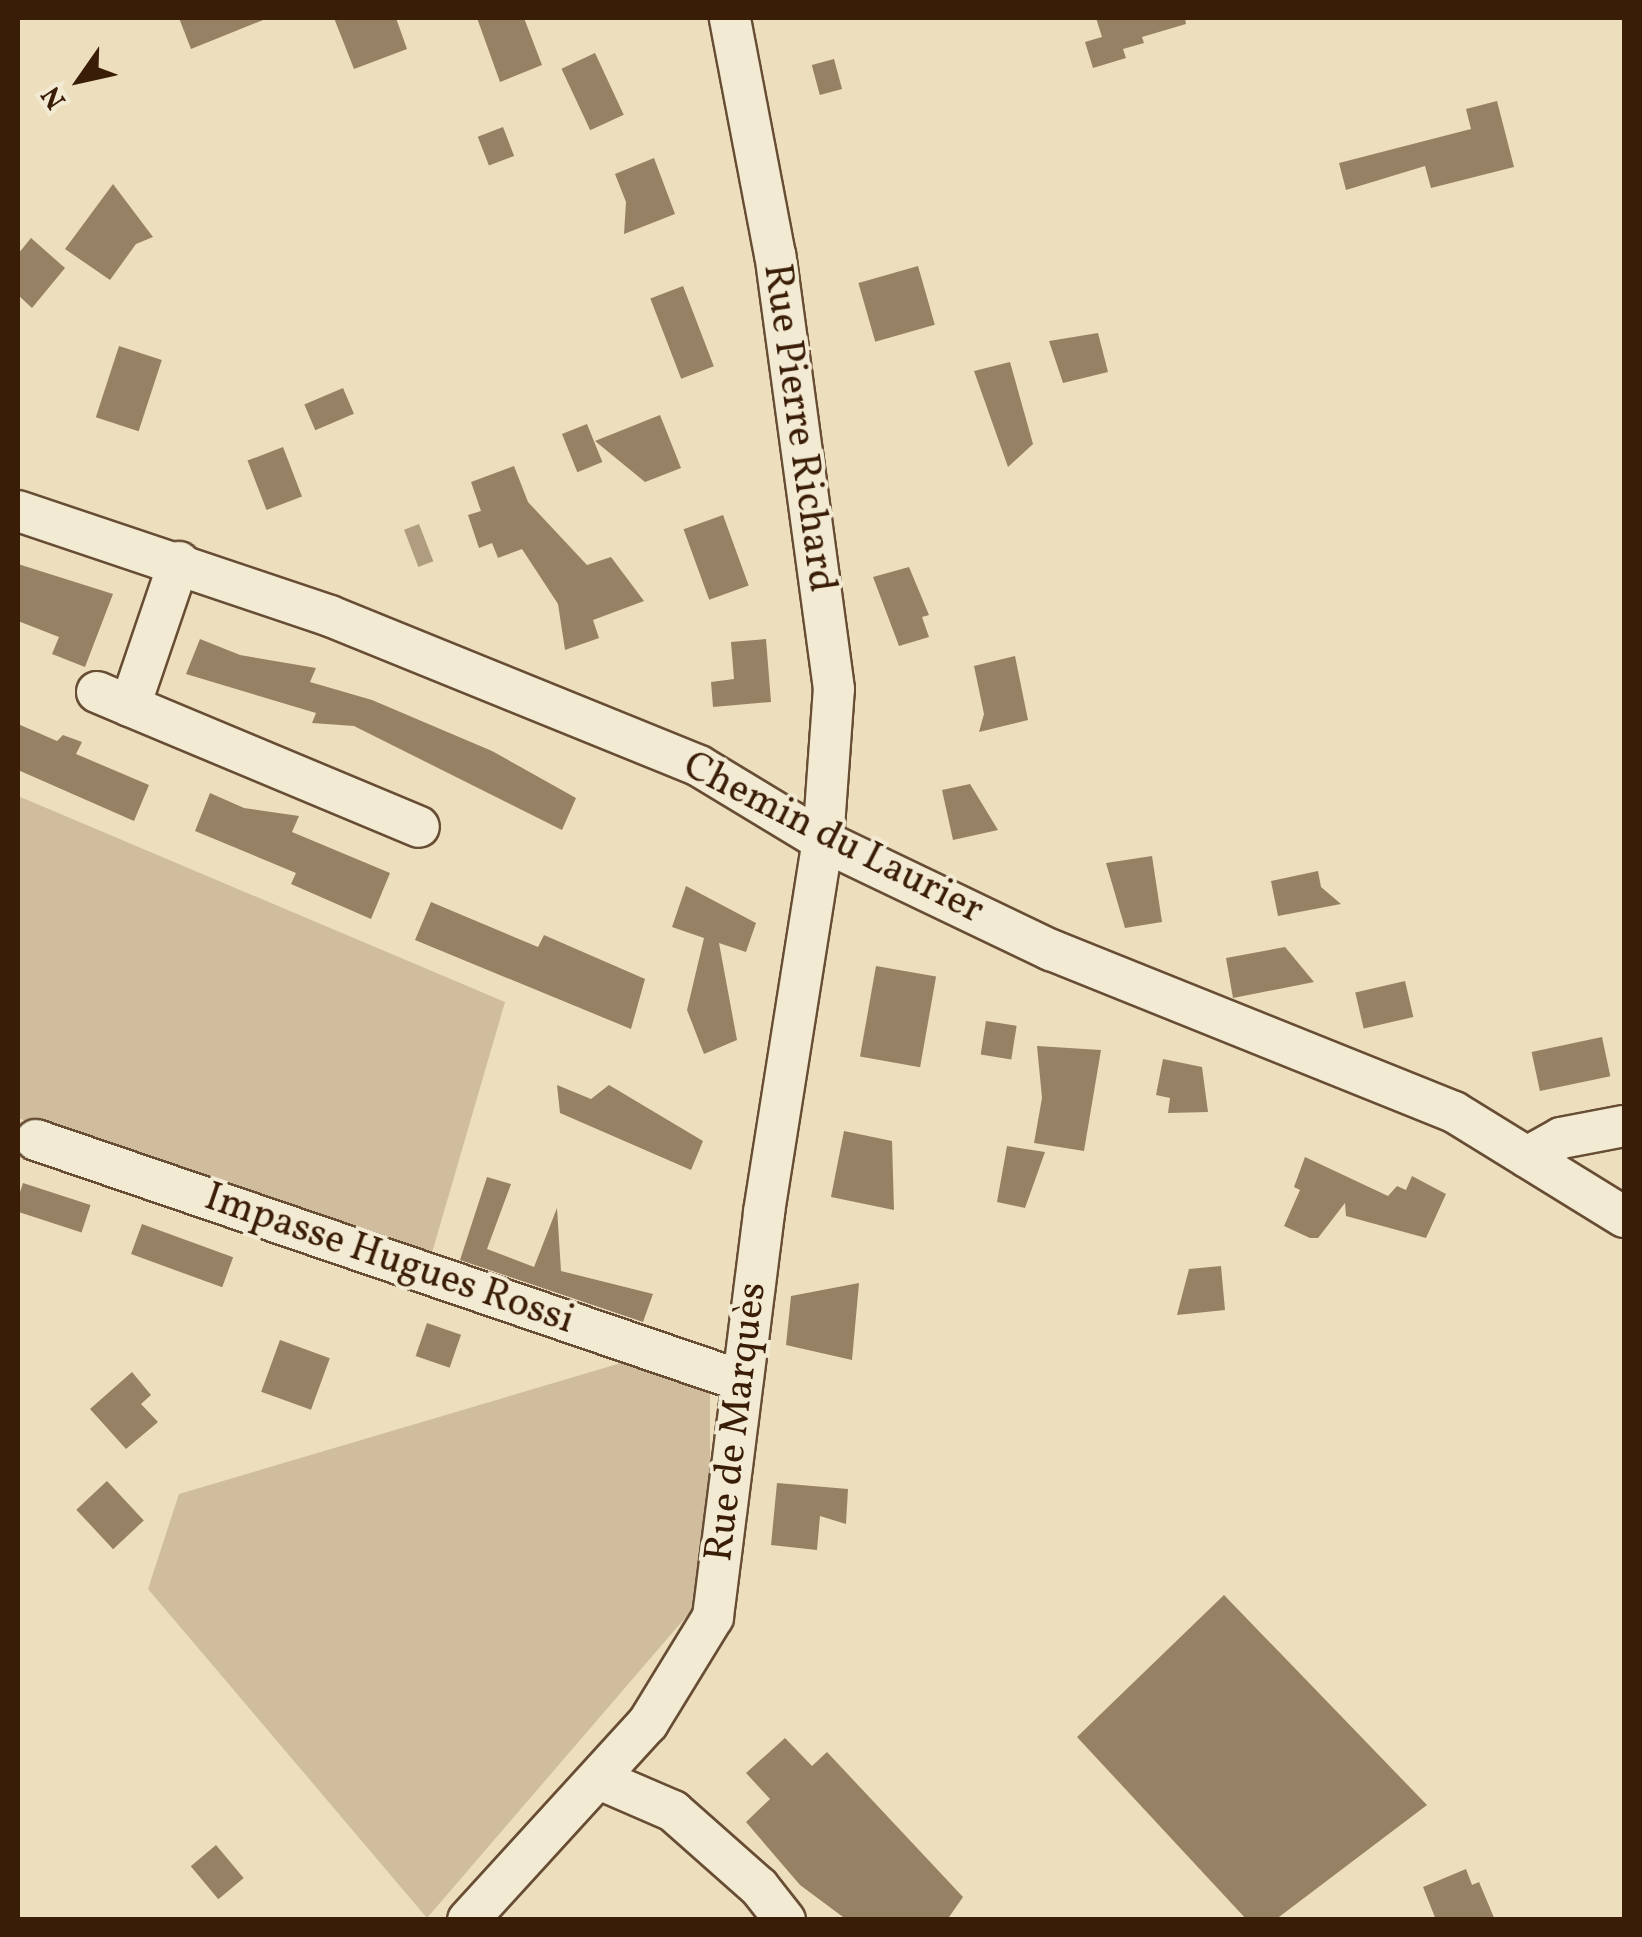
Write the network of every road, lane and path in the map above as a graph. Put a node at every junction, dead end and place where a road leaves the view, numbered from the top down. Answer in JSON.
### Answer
{"nodes":[{"id":1,"x":730,"y":18,"type":"edge"},
{"id":2,"x":18,"y":511,"type":"edge"},
{"id":3,"x":178,"y":562,"type":"junction"},
{"id":4,"x":419,"y":827,"type":"dead end"},
{"id":5,"x":823,"y":842,"type":"junction"},
{"id":6,"x":1624,"y":1126,"type":"edge"},
{"id":7,"x":36,"y":1140,"type":"dead end"},
{"id":8,"x":1527,"y":1157,"type":"junction"},
{"id":9,"x":1624,"y":1218,"type":"edge"},
{"id":10,"x":742,"y":1381,"type":"junction"},
{"id":11,"x":599,"y":1779,"type":"junction"},
{"id":12,"x":468,"y":1920,"type":"edge"},
{"id":13,"x":785,"y":1920,"type":"edge"}],
"edges":[{"from":1,"to":5,"type":"street","name":"Rue Pierre Richard"},
{"from":2,"to":3,"type":"street","name":"Chemin du Laurier"},
{"from":3,"to":4,"type":"street"},
{"from":3,"to":5,"type":"street","name":"Chemin du Laurier"},
{"from":5,"to":8,"type":"street","name":"Chemin du Laurier"},
{"from":5,"to":10,"type":"street","name":"Rue de Marquès"},
{"from":6,"to":8,"type":"street"},
{"from":7,"to":10,"type":"street","name":"Impasse Hugues Rossi"},
{"from":8,"to":9,"type":"street","name":"Chemin du Laurier"},
{"from":10,"to":11,"type":"street","name":"Rue de Marquès"},
{"from":11,"to":12,"type":"street","name":"Rue de Marquès"},
{"from":11,"to":13,"type":"street"}]}
